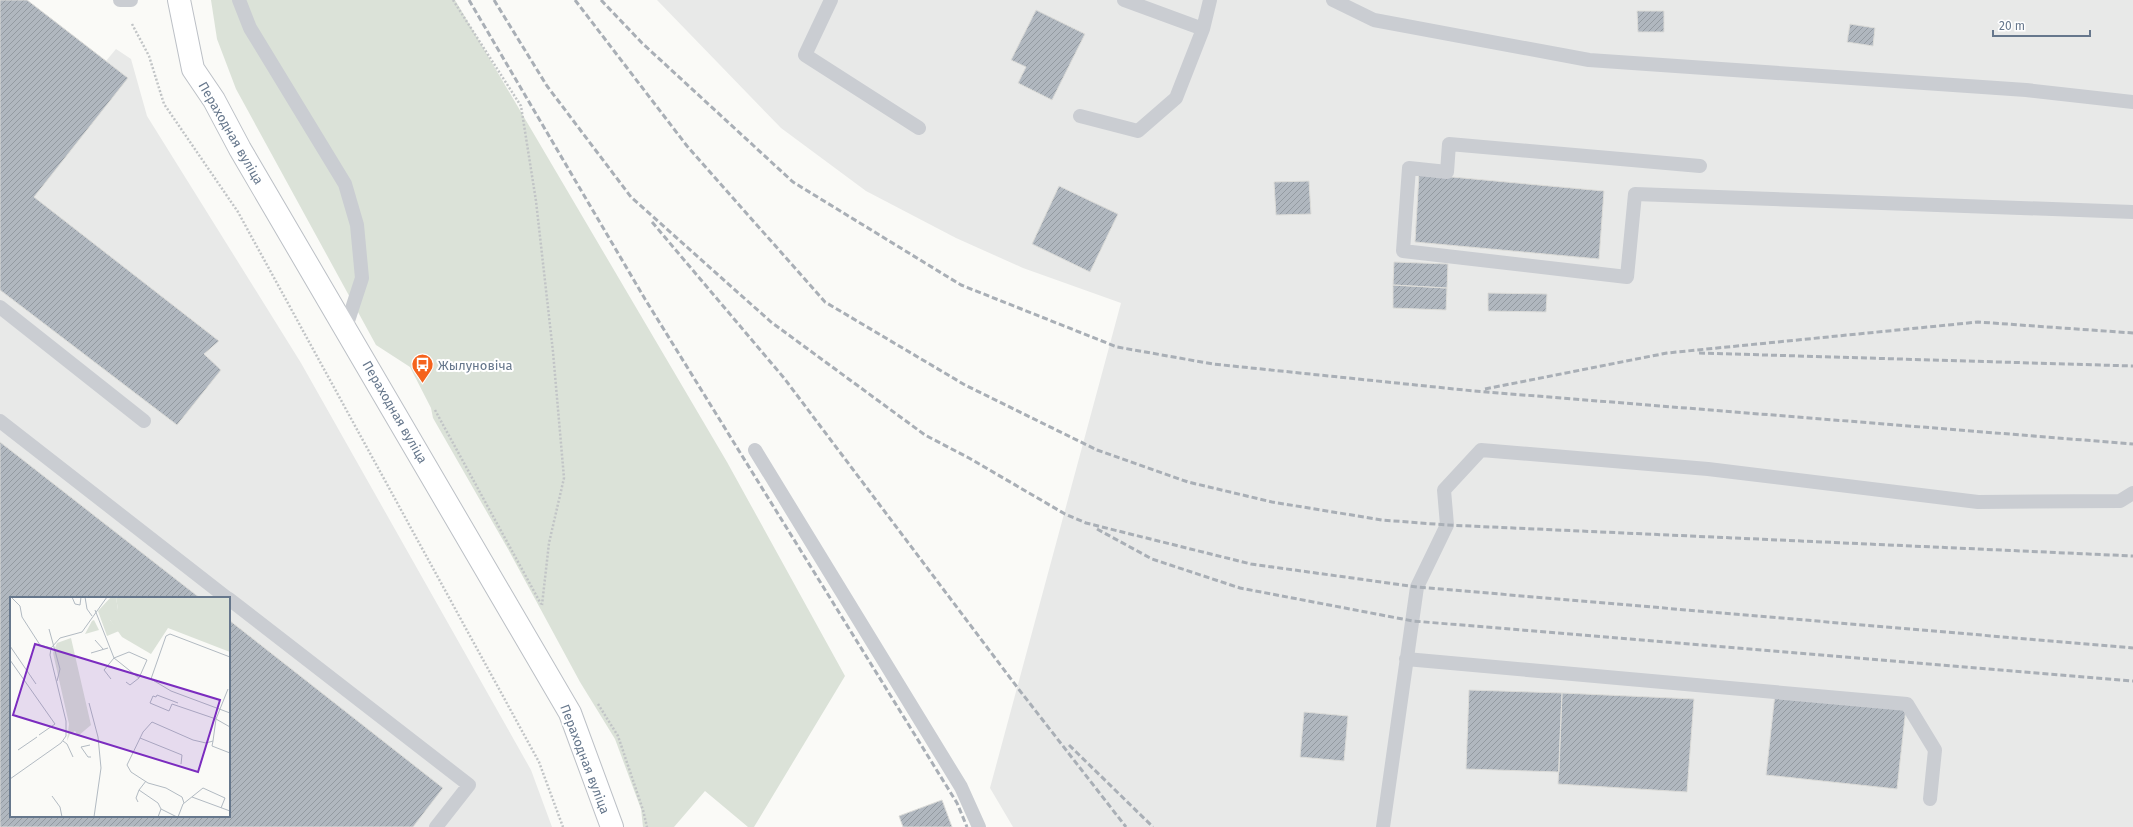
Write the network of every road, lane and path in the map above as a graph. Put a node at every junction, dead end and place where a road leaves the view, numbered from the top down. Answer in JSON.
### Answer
{"nodes":[{"id":1,"x":126,"y":0,"type":"edge"},
{"id":2,"x":179,"y":0,"type":"edge"},
{"id":3,"x":239,"y":0,"type":"edge"},
{"id":4,"x":453,"y":0,"type":"edge"},
{"id":5,"x":830,"y":0,"type":"edge"},
{"id":6,"x":1124,"y":0,"type":"edge"},
{"id":7,"x":1210,"y":0,"type":"edge"},
{"id":8,"x":1333,"y":0,"type":"edge"},
{"id":9,"x":1203,"y":29,"type":"junction"},
{"id":10,"x":2133,"y":102,"type":"edge"},
{"id":11,"x":1080,"y":116,"type":"dead end"},
{"id":12,"x":919,"y":128,"type":"dead end"},
{"id":13,"x":1700,"y":166,"type":"dead end"},
{"id":14,"x":2133,"y":212,"type":"edge"},
{"id":15,"x":0,"y":307,"type":"edge"},
{"id":16,"x":346,"y":327,"type":"junction"},
{"id":17,"x":0,"y":421,"type":"edge"},
{"id":18,"x":144,"y":421,"type":"dead end"},
{"id":19,"x":755,"y":450,"type":"dead end"},
{"id":20,"x":2133,"y":493,"type":"edge"},
{"id":21,"x":225,"y":597,"type":"edge"},
{"id":22,"x":230,"y":601,"type":"edge"},
{"id":23,"x":542,"y":605,"type":"dead end"},
{"id":24,"x":1406,"y":659,"type":"junction"},
{"id":25,"x":1930,"y":799,"type":"dead end"},
{"id":26,"x":436,"y":827,"type":"edge"},
{"id":27,"x":564,"y":827,"type":"edge"},
{"id":28,"x":612,"y":827,"type":"edge"},
{"id":29,"x":979,"y":827,"type":"edge"},
{"id":30,"x":1383,"y":827,"type":"edge"}],
"edges":[{"from":1,"to":27,"type":"path"},
{"from":2,"to":16,"type":"street","name":"Пераходная вуліца"},
{"from":3,"to":16,"type":"lane"},
{"from":4,"to":23,"type":"path"},
{"from":5,"to":12,"type":"lane"},
{"from":6,"to":9,"type":"lane"},
{"from":7,"to":9,"type":"lane"},
{"from":8,"to":10,"type":"lane"},
{"from":9,"to":11,"type":"lane"},
{"from":13,"to":14,"type":"lane"},
{"from":15,"to":18,"type":"lane"},
{"from":16,"to":28,"type":"street","name":"Пераходная вуліца"},
{"from":17,"to":21,"type":"lane"},
{"from":19,"to":29,"type":"lane"},
{"from":20,"to":24,"type":"lane"},
{"from":22,"to":26,"type":"lane"},
{"from":24,"to":25,"type":"lane"},
{"from":24,"to":30,"type":"lane"}]}
